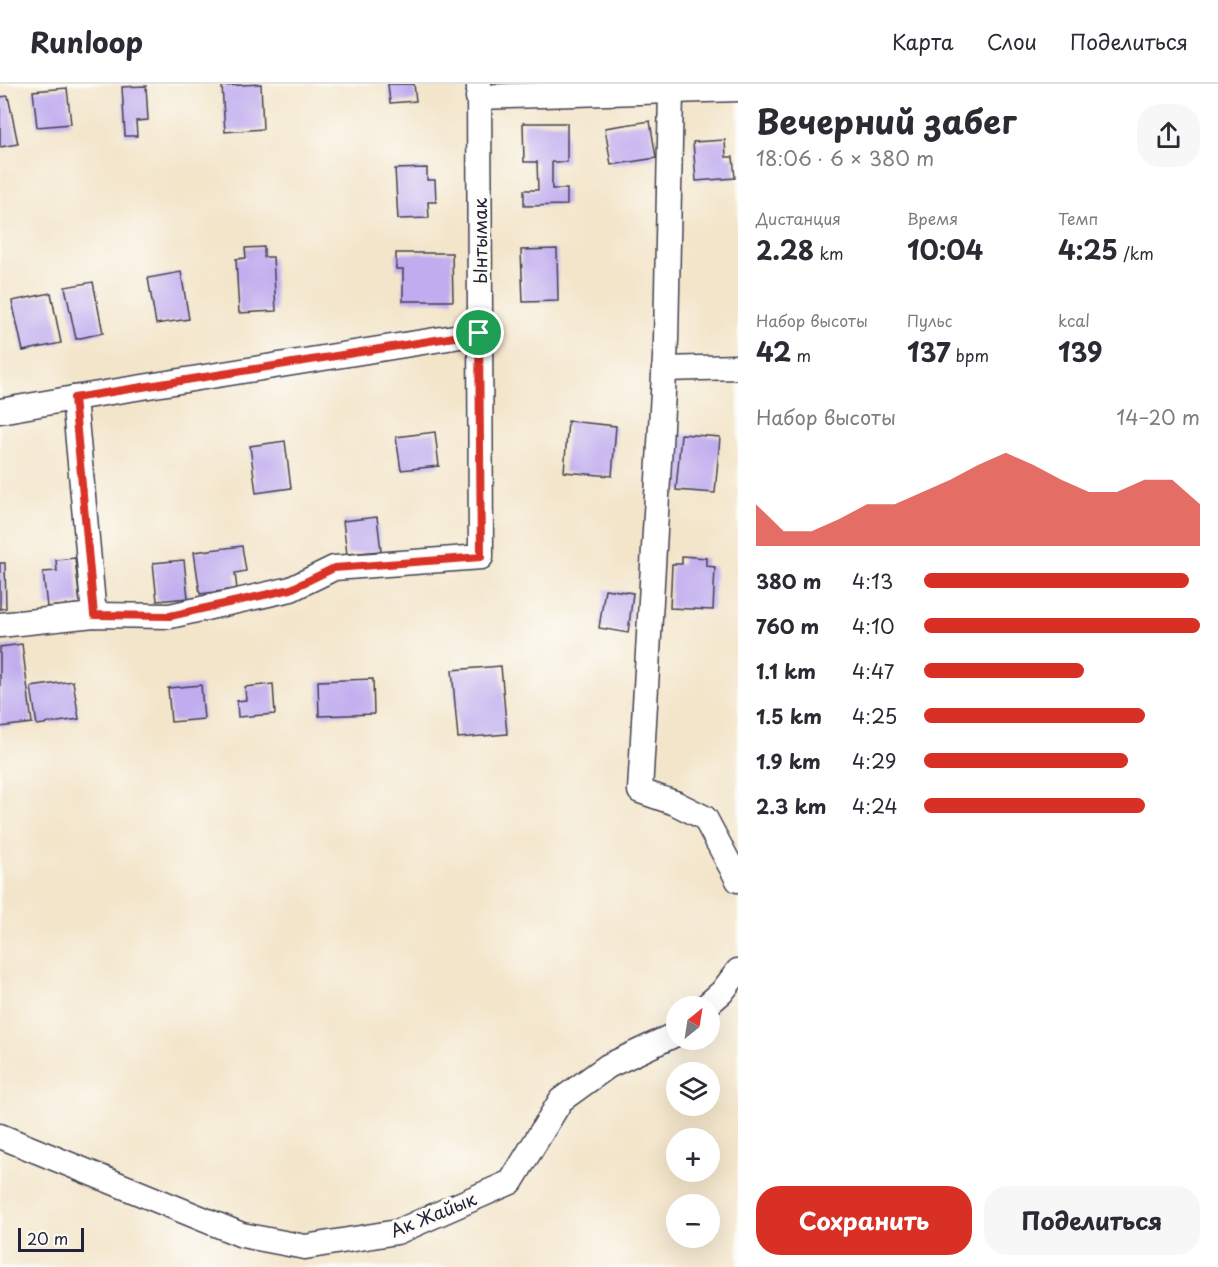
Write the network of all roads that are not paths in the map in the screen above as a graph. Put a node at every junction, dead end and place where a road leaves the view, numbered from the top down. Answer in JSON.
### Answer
{"nodes":[{"id":1,"x":738,"y":89,"type":"edge"},
{"id":2,"x":478,"y":91,"type":"edge"},
{"id":3,"x":671,"y":91,"type":"junction"},
{"id":4,"x":479,"y":333,"type":"junction"},
{"id":5,"x":738,"y":367,"type":"edge"},
{"id":6,"x":664,"y":369,"type":"junction"},
{"id":7,"x":74,"y":398,"type":"junction"},
{"id":8,"x":0,"y":411,"type":"edge"},
{"id":9,"x":94,"y":615,"type":"junction"},
{"id":10,"x":0,"y":626,"type":"edge"},
{"id":11,"x":738,"y":880,"type":"edge"},
{"id":12,"x":738,"y":970,"type":"edge"},
{"id":13,"x":717,"y":996,"type":"edge"},
{"id":14,"x":666,"y":1039,"type":"edge"},
{"id":15,"x":0,"y":1136,"type":"edge"}],
"edges":[{"from":1,"to":3,"type":"street"},
{"from":2,"to":3,"type":"street"},
{"from":2,"to":4,"type":"street","name":"Ынтымак"},
{"from":3,"to":6,"type":"street"},
{"from":4,"to":7,"type":"street"},
{"from":4,"to":9,"type":"street","name":"Ынтымак"},
{"from":5,"to":6,"type":"street"},
{"from":6,"to":11,"type":"street"},
{"from":7,"to":8,"type":"street"},
{"from":7,"to":9,"type":"street"},
{"from":9,"to":10,"type":"street","name":"Ынтымак"},
{"from":12,"to":13,"type":"street"},
{"from":14,"to":15,"type":"street","name":"Ак Жайык"}]}
